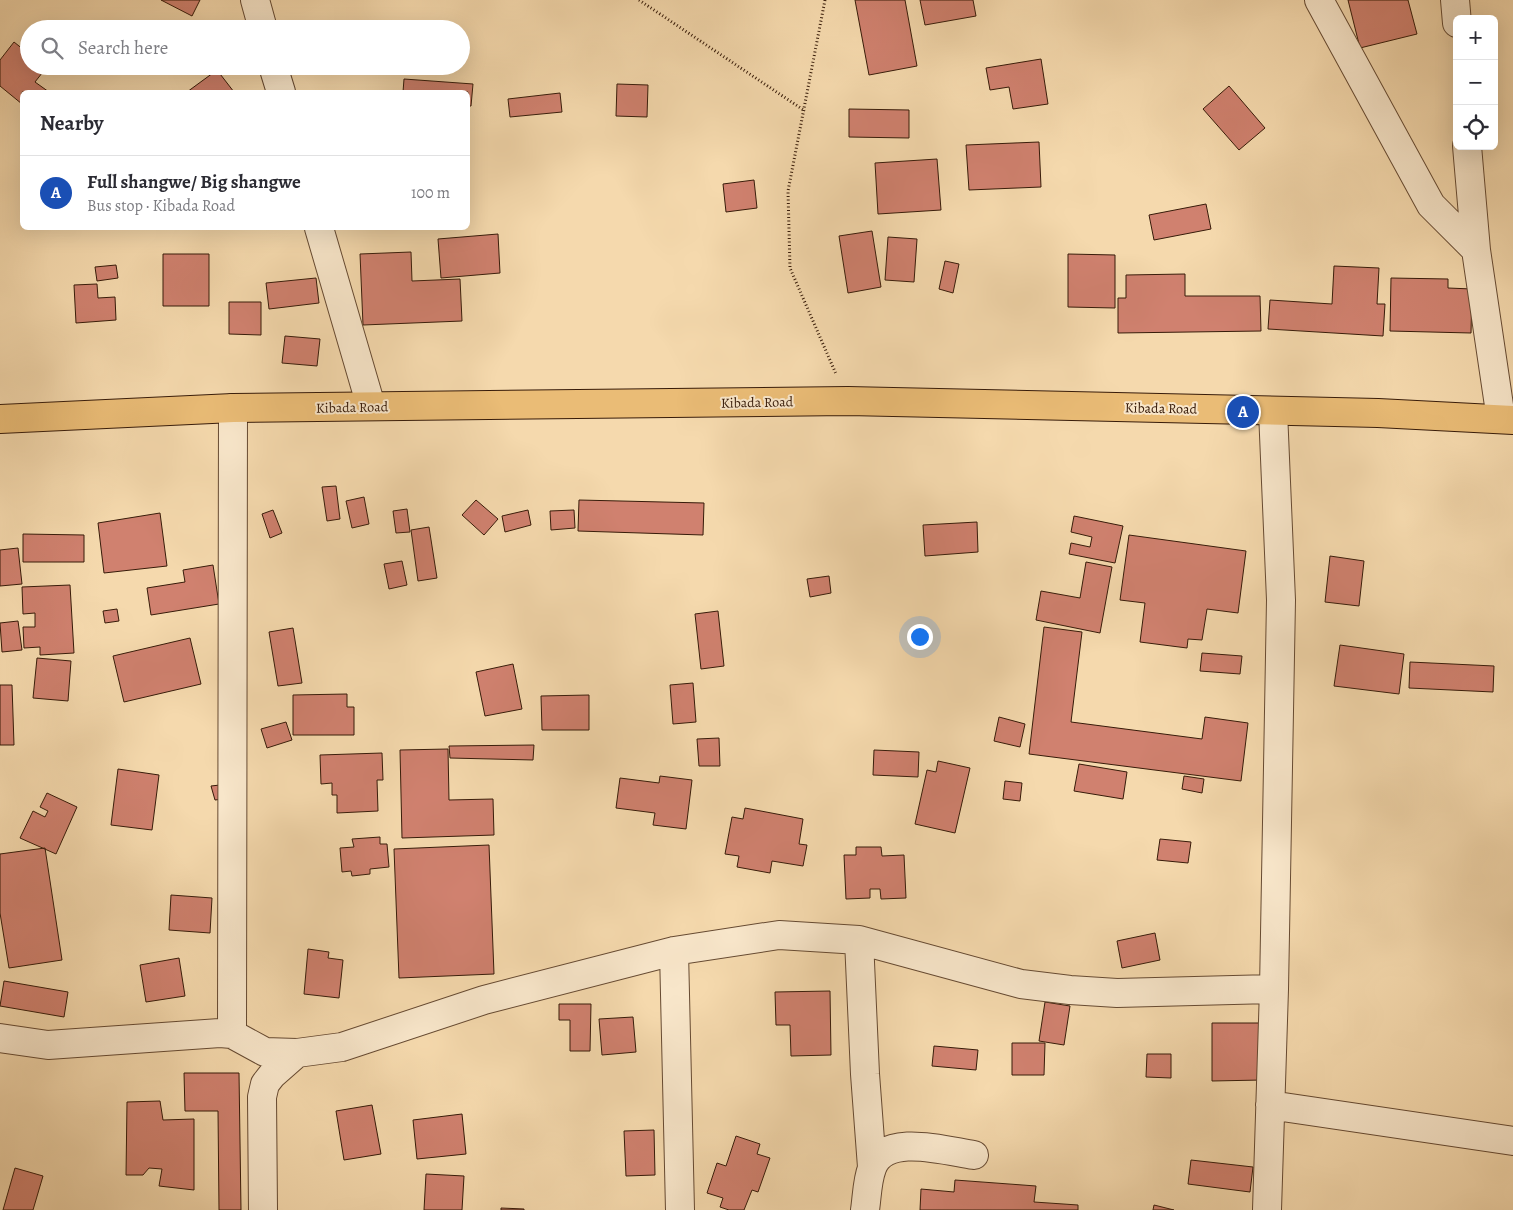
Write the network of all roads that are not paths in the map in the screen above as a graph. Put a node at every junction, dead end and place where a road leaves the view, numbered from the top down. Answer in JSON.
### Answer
{"nodes":[{"id":1,"x":255,"y":0,"type":"edge"},
{"id":2,"x":1320,"y":0,"type":"edge"},
{"id":3,"x":1455,"y":0,"type":"edge"},
{"id":4,"x":1456,"y":15,"type":"edge"},
{"id":5,"x":261,"y":20,"type":"edge"},
{"id":6,"x":276,"y":75,"type":"edge"},
{"id":7,"x":280,"y":90,"type":"edge"},
{"id":8,"x":1467,"y":150,"type":"edge"},
{"id":9,"x":320,"y":230,"type":"edge"},
{"id":10,"x":1476,"y":250,"type":"junction"},
{"id":11,"x":370,"y":406,"type":"junction"},
{"id":12,"x":233,"y":408,"type":"junction"},
{"id":13,"x":1273,"y":411,"type":"junction"},
{"id":14,"x":0,"y":419,"type":"edge"},
{"id":15,"x":1507,"y":420,"type":"edge"},
{"id":16,"x":860,"y":940,"type":"junction"},
{"id":17,"x":674,"y":951,"type":"junction"},
{"id":18,"x":1274,"y":989,"type":"junction"},
{"id":19,"x":232,"y":1034,"type":"junction"},
{"id":20,"x":0,"y":1038,"type":"edge"},
{"id":21,"x":297,"y":1053,"type":"junction"},
{"id":22,"x":1270,"y":1105,"type":"junction"},
{"id":23,"x":1513,"y":1141,"type":"edge"},
{"id":24,"x":974,"y":1155,"type":"dead end"},
{"id":25,"x":872,"y":1166,"type":"junction"},
{"id":26,"x":263,"y":1210,"type":"edge"},
{"id":27,"x":680,"y":1210,"type":"edge"},
{"id":28,"x":865,"y":1210,"type":"edge"},
{"id":29,"x":1267,"y":1210,"type":"edge"}],
"edges":[{"from":1,"to":5,"type":"street"},
{"from":2,"to":10,"type":"street"},
{"from":3,"to":4,"type":"street"},
{"from":6,"to":7,"type":"street"},
{"from":8,"to":10,"type":"street"},
{"from":9,"to":11,"type":"street"},
{"from":10,"to":15,"type":"street"},
{"from":11,"to":12,"type":"main road","name":"Kibada Road"},
{"from":11,"to":13,"type":"main road","name":"Kibada Road"},
{"from":12,"to":14,"type":"main road","name":"Kibada Road"},
{"from":12,"to":19,"type":"street"},
{"from":13,"to":15,"type":"main road","name":"Kibada Road"},
{"from":13,"to":18,"type":"street"},
{"from":16,"to":17,"type":"street"},
{"from":16,"to":18,"type":"street"},
{"from":16,"to":25,"type":"street"},
{"from":17,"to":21,"type":"street"},
{"from":17,"to":27,"type":"street"},
{"from":18,"to":22,"type":"street"},
{"from":19,"to":20,"type":"street"},
{"from":19,"to":21,"type":"street"},
{"from":21,"to":26,"type":"street"},
{"from":22,"to":23,"type":"street"},
{"from":22,"to":29,"type":"street"},
{"from":24,"to":25,"type":"street"},
{"from":25,"to":28,"type":"street"}]}
